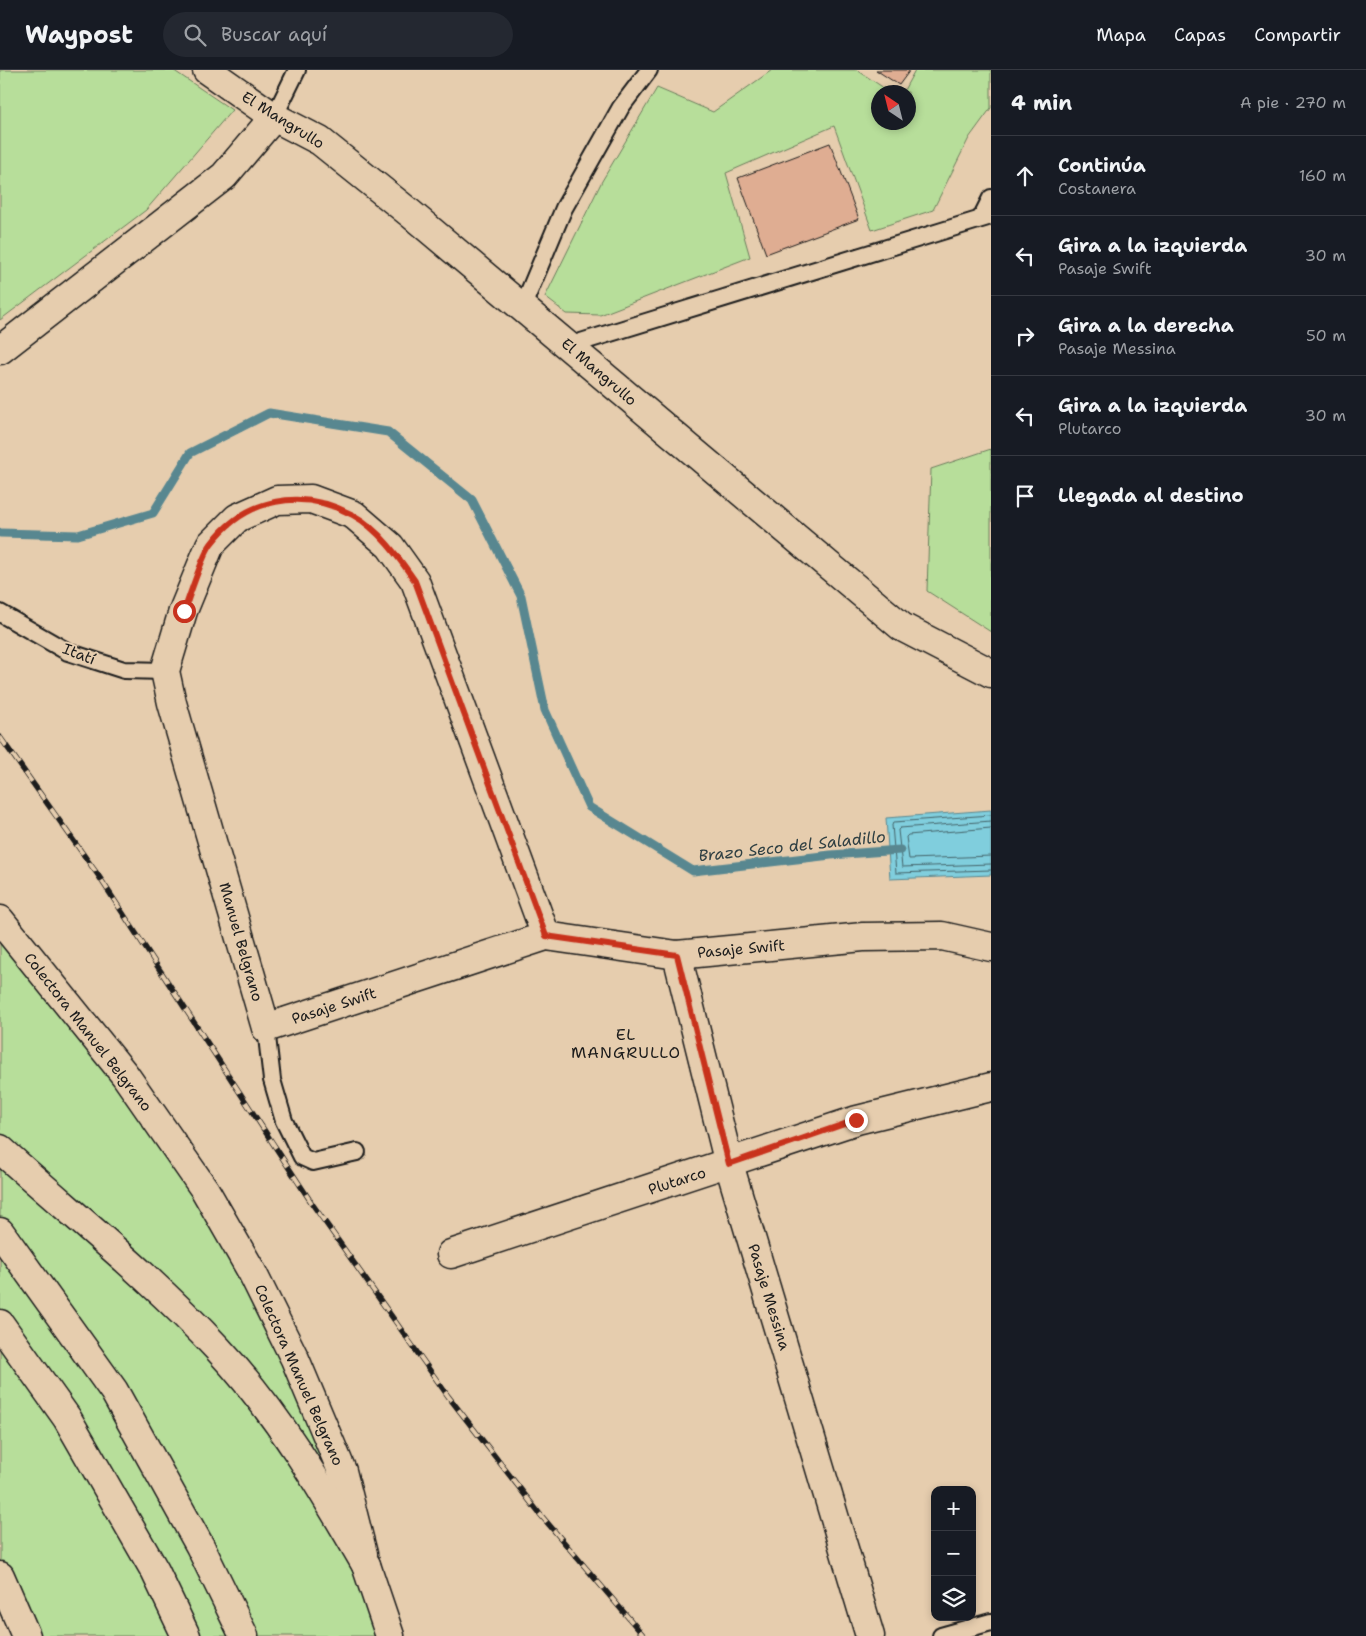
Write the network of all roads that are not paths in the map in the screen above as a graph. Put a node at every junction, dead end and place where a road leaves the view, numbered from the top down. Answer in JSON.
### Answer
{"nodes":[{"id":1,"x":207,"y":70,"type":"edge"},
{"id":2,"x":297,"y":70,"type":"edge"},
{"id":3,"x":649,"y":70,"type":"edge"},
{"id":4,"x":274,"y":117,"type":"junction"},
{"id":5,"x":991,"y":198,"type":"edge"},
{"id":6,"x":986,"y":217,"type":"edge"},
{"id":7,"x":523,"y":306,"type":"junction"},
{"id":8,"x":568,"y":346,"type":"junction"},
{"id":9,"x":0,"y":350,"type":"edge"},
{"id":10,"x":0,"y":613,"type":"edge"},
{"id":11,"x":165,"y":670,"type":"junction"},
{"id":12,"x":991,"y":673,"type":"edge"},
{"id":13,"x":0,"y":920,"type":"edge"},
{"id":14,"x":546,"y":936,"type":"junction"},
{"id":15,"x":991,"y":947,"type":"edge"},
{"id":16,"x":677,"y":955,"type":"junction"},
{"id":17,"x":266,"y":1028,"type":"junction"},
{"id":18,"x":991,"y":1087,"type":"edge"},
{"id":19,"x":0,"y":1149,"type":"edge"},
{"id":20,"x":357,"y":1152,"type":"dead end"},
{"id":21,"x":729,"y":1164,"type":"junction"},
{"id":22,"x":0,"y":1232,"type":"edge"},
{"id":23,"x":451,"y":1254,"type":"dead end"},
{"id":24,"x":0,"y":1324,"type":"edge"},
{"id":25,"x":366,"y":1565,"type":"junction"},
{"id":26,"x":0,"y":1576,"type":"edge"},
{"id":27,"x":0,"y":1607,"type":"edge"},
{"id":28,"x":991,"y":1622,"type":"edge"},
{"id":29,"x":17,"y":1636,"type":"edge"},
{"id":30,"x":26,"y":1636,"type":"edge"},
{"id":31,"x":186,"y":1636,"type":"edge"},
{"id":32,"x":244,"y":1636,"type":"edge"},
{"id":33,"x":390,"y":1636,"type":"edge"},
{"id":34,"x":870,"y":1636,"type":"edge"},
{"id":35,"x":941,"y":1636,"type":"edge"}],
"edges":[{"from":1,"to":4,"type":"main road","name":"El Mangrullo"},
{"from":2,"to":4,"type":"lane"},
{"from":3,"to":7,"type":"lane"},
{"from":4,"to":7,"type":"main road","name":"El Mangrullo"},
{"from":4,"to":9,"type":"main road"},
{"from":5,"to":6,"type":"lane"},
{"from":6,"to":8,"type":"lane"},
{"from":7,"to":8,"type":"main road","name":"El Mangrullo"},
{"from":8,"to":12,"type":"main road","name":"El Mangrullo"},
{"from":10,"to":11,"type":"lane","name":"Itatí"},
{"from":11,"to":14,"type":"main road"},
{"from":11,"to":17,"type":"main road","name":"Manuel Belgrano"},
{"from":13,"to":25,"type":"main road","name":"Colectora Manuel Belgrano"},
{"from":14,"to":16,"type":"main road","name":"Pasaje Swift"},
{"from":14,"to":17,"type":"main road","name":"Pasaje Swift"},
{"from":15,"to":16,"type":"main road","name":"Pasaje Swift"},
{"from":16,"to":21,"type":"main road","name":"Pasaje Messina"},
{"from":17,"to":20,"type":"lane","name":"Manuel Belgrano"},
{"from":18,"to":21,"type":"main road","name":"Plutarco"},
{"from":19,"to":25,"type":"main road"},
{"from":21,"to":23,"type":"main road","name":"Plutarco"},
{"from":21,"to":34,"type":"main road","name":"Pasaje Messina"},
{"from":22,"to":32,"type":"main road"},
{"from":24,"to":31,"type":"main road"},
{"from":25,"to":33,"type":"main road","name":"Colectora Manuel Belgrano"},
{"from":26,"to":30,"type":"main road"},
{"from":27,"to":29,"type":"main road"},
{"from":28,"to":35,"type":"lane"}]}
